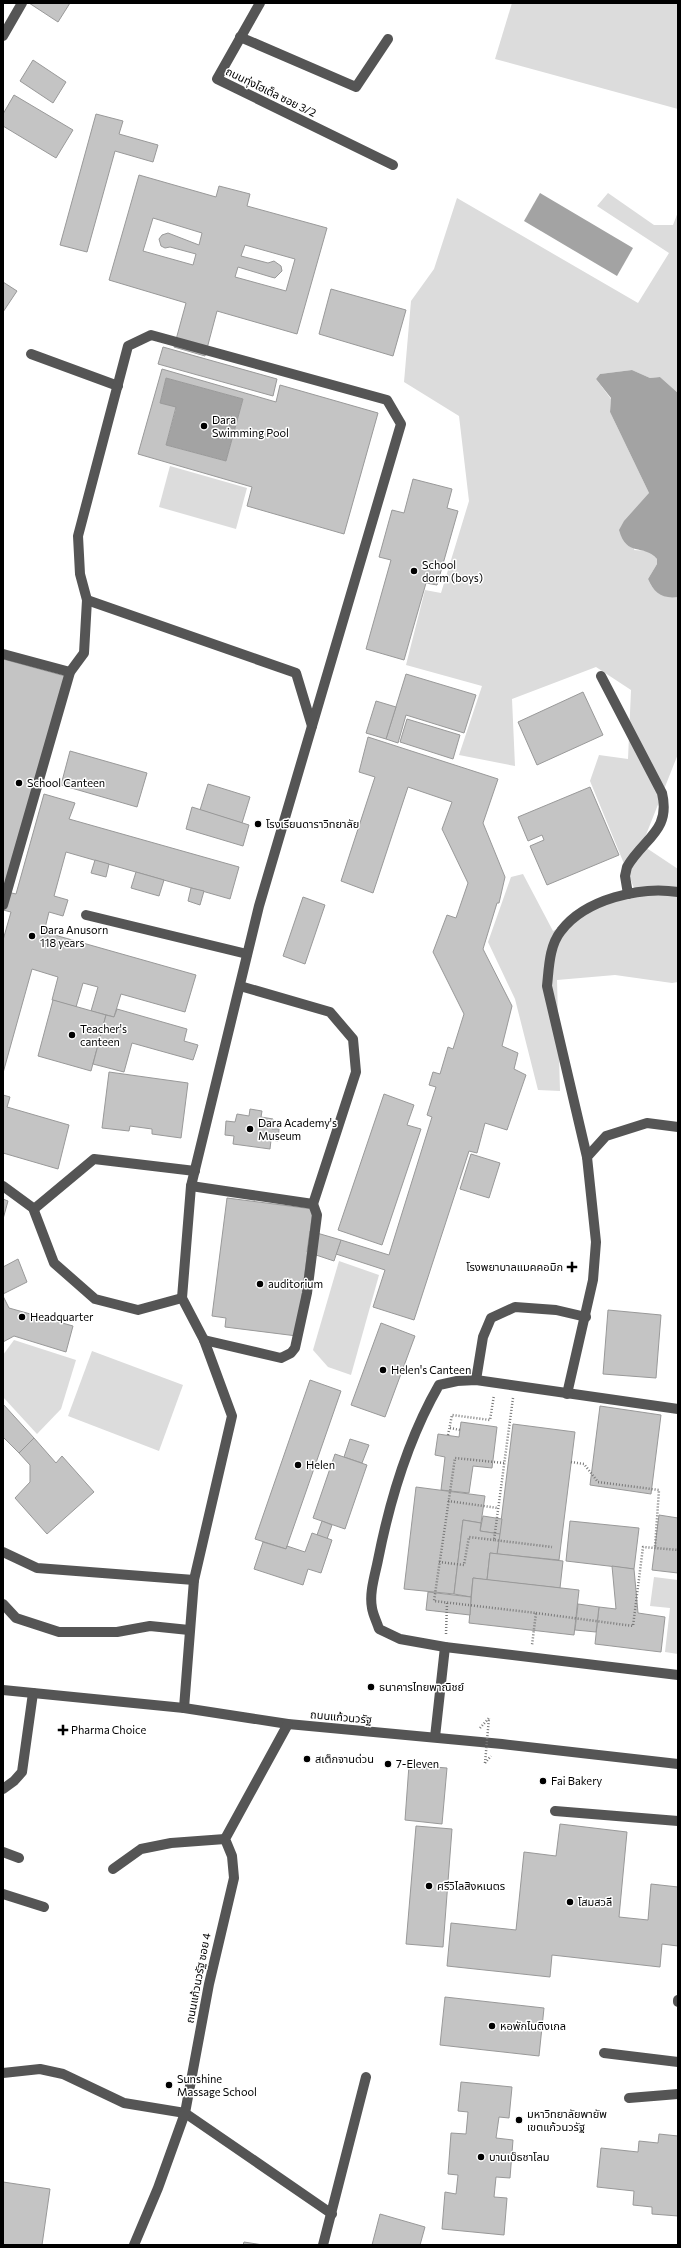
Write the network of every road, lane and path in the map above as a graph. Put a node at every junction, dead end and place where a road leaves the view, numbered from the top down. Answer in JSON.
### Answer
{"nodes":[{"id":1,"x":22,"y":3,"type":"edge"},
{"id":2,"x":260,"y":3,"type":"edge"},
{"id":3,"x":3,"y":36,"type":"edge"},
{"id":4,"x":240,"y":37,"type":"junction"},
{"id":5,"x":388,"y":39,"type":"dead end"},
{"id":6,"x":393,"y":165,"type":"dead end"},
{"id":7,"x":31,"y":354,"type":"dead end"},
{"id":8,"x":118,"y":386,"type":"junction"},
{"id":9,"x":87,"y":600,"type":"junction"},
{"id":10,"x":3,"y":654,"type":"edge"},
{"id":11,"x":70,"y":672,"type":"junction"},
{"id":12,"x":601,"y":676,"type":"dead end"},
{"id":13,"x":312,"y":726,"type":"junction"},
{"id":14,"x":678,"y":892,"type":"edge"},
{"id":15,"x":628,"y":894,"type":"junction"},
{"id":16,"x":3,"y":904,"type":"edge"},
{"id":17,"x":86,"y":915,"type":"dead end"},
{"id":18,"x":247,"y":954,"type":"junction"},
{"id":19,"x":240,"y":986,"type":"junction"},
{"id":20,"x":678,"y":1127,"type":"edge"},
{"id":21,"x":586,"y":1157,"type":"junction"},
{"id":22,"x":195,"y":1171,"type":"junction"},
{"id":23,"x":3,"y":1186,"type":"edge"},
{"id":24,"x":191,"y":1186,"type":"junction"},
{"id":25,"x":313,"y":1204,"type":"junction"},
{"id":26,"x":34,"y":1209,"type":"junction"},
{"id":27,"x":182,"y":1298,"type":"junction"},
{"id":28,"x":586,"y":1317,"type":"junction"},
{"id":29,"x":204,"y":1340,"type":"junction"},
{"id":30,"x":476,"y":1380,"type":"junction"},
{"id":31,"x":496,"y":1383,"type":"junction"},
{"id":32,"x":515,"y":1386,"type":"junction"},
{"id":33,"x":567,"y":1394,"type":"junction"},
{"id":34,"x":678,"y":1409,"type":"edge"},
{"id":35,"x":450,"y":1428,"type":"junction"},
{"id":36,"x":460,"y":1430,"type":"dead end"},
{"id":37,"x":448,"y":1435,"type":"dead end"},
{"id":38,"x":571,"y":1462,"type":"dead end"},
{"id":39,"x":504,"y":1463,"type":"junction"},
{"id":40,"x":448,"y":1502,"type":"junction"},
{"id":41,"x":498,"y":1508,"type":"junction"},
{"id":42,"x":494,"y":1540,"type":"junction"},
{"id":43,"x":552,"y":1547,"type":"dead end"},
{"id":44,"x":655,"y":1548,"type":"junction"},
{"id":45,"x":678,"y":1550,"type":"edge"},
{"id":46,"x":3,"y":1552,"type":"edge"},
{"id":47,"x":439,"y":1562,"type":"junction"},
{"id":48,"x":194,"y":1580,"type":"junction"},
{"id":49,"x":447,"y":1603,"type":"junction"},
{"id":50,"x":3,"y":1604,"type":"edge"},
{"id":51,"x":536,"y":1613,"type":"junction"},
{"id":52,"x":189,"y":1630,"type":"junction"},
{"id":53,"x":445,"y":1647,"type":"junction"},
{"id":54,"x":530,"y":1657,"type":"junction"},
{"id":55,"x":678,"y":1675,"type":"edge"},
{"id":56,"x":3,"y":1690,"type":"edge"},
{"id":57,"x":33,"y":1693,"type":"junction"},
{"id":58,"x":184,"y":1708,"type":"junction"},
{"id":59,"x":489,"y":1718,"type":"dead end"},
{"id":60,"x":288,"y":1724,"type":"junction"},
{"id":61,"x":435,"y":1737,"type":"junction"},
{"id":62,"x":485,"y":1763,"type":"dead end"},
{"id":63,"x":678,"y":1764,"type":"edge"},
{"id":64,"x":3,"y":1789,"type":"edge"},
{"id":65,"x":555,"y":1811,"type":"dead end"},
{"id":66,"x":678,"y":1821,"type":"edge"},
{"id":67,"x":225,"y":1839,"type":"junction"},
{"id":68,"x":3,"y":1852,"type":"edge"},
{"id":69,"x":19,"y":1858,"type":"dead end"},
{"id":70,"x":113,"y":1869,"type":"dead end"},
{"id":71,"x":3,"y":1894,"type":"edge"},
{"id":72,"x":44,"y":1906,"type":"dead end"},
{"id":73,"x":604,"y":2053,"type":"dead end"},
{"id":74,"x":678,"y":2062,"type":"edge"},
{"id":75,"x":3,"y":2074,"type":"edge"},
{"id":76,"x":366,"y":2077,"type":"dead end"},
{"id":77,"x":678,"y":2094,"type":"edge"},
{"id":78,"x":629,"y":2098,"type":"dead end"},
{"id":79,"x":185,"y":2113,"type":"junction"},
{"id":80,"x":332,"y":2214,"type":"junction"},
{"id":81,"x":134,"y":2245,"type":"edge"},
{"id":82,"x":323,"y":2245,"type":"edge"}],
"edges":[{"from":1,"to":3,"type":"street"},
{"from":2,"to":4,"type":"street","name":"ถนนทุ่งโฮเต็ล ซอย 3/2"},
{"from":4,"to":5,"type":"street"},
{"from":4,"to":6,"type":"street","name":"ถนนทุ่งโฮเต็ล ซอย 3/2"},
{"from":7,"to":8,"type":"street"},
{"from":8,"to":9,"type":"street"},
{"from":8,"to":13,"type":"street"},
{"from":9,"to":11,"type":"street"},
{"from":9,"to":13,"type":"street"},
{"from":10,"to":11,"type":"street"},
{"from":11,"to":16,"type":"street"},
{"from":12,"to":15,"type":"street"},
{"from":13,"to":18,"type":"street"},
{"from":14,"to":15,"type":"street"},
{"from":15,"to":21,"type":"street"},
{"from":17,"to":18,"type":"street"},
{"from":18,"to":19,"type":"street"},
{"from":19,"to":22,"type":"street"},
{"from":19,"to":25,"type":"street"},
{"from":20,"to":21,"type":"street"},
{"from":21,"to":28,"type":"street"},
{"from":22,"to":24,"type":"street"},
{"from":22,"to":26,"type":"street"},
{"from":23,"to":26,"type":"street"},
{"from":24,"to":25,"type":"street"},
{"from":24,"to":27,"type":"street"},
{"from":25,"to":29,"type":"street"},
{"from":26,"to":27,"type":"street"},
{"from":27,"to":29,"type":"street"},
{"from":28,"to":30,"type":"street"},
{"from":28,"to":33,"type":"street"},
{"from":29,"to":48,"type":"street"},
{"from":30,"to":31,"type":"street"},
{"from":30,"to":53,"type":"street"},
{"from":31,"to":32,"type":"street"},
{"from":31,"to":35,"type":"path"},
{"from":32,"to":33,"type":"street"},
{"from":32,"to":39,"type":"path"},
{"from":33,"to":34,"type":"street"},
{"from":35,"to":36,"type":"path"},
{"from":35,"to":37,"type":"path"},
{"from":38,"to":44,"type":"path"},
{"from":39,"to":40,"type":"path"},
{"from":39,"to":41,"type":"path"},
{"from":40,"to":41,"type":"path"},
{"from":40,"to":47,"type":"path"},
{"from":41,"to":42,"type":"path"},
{"from":42,"to":43,"type":"path"},
{"from":42,"to":47,"type":"path"},
{"from":44,"to":45,"type":"path"},
{"from":44,"to":51,"type":"path"},
{"from":46,"to":48,"type":"street"},
{"from":47,"to":49,"type":"path"},
{"from":48,"to":52,"type":"street"},
{"from":49,"to":51,"type":"path"},
{"from":49,"to":53,"type":"path"},
{"from":50,"to":52,"type":"street"},
{"from":51,"to":54,"type":"path"},
{"from":52,"to":58,"type":"street"},
{"from":53,"to":54,"type":"street"},
{"from":53,"to":61,"type":"street"},
{"from":54,"to":55,"type":"street"},
{"from":56,"to":57,"type":"street","name":"ถนนแก้วนวรัฐ"},
{"from":57,"to":58,"type":"street","name":"ถนนแก้วนวรัฐ"},
{"from":57,"to":64,"type":"street"},
{"from":58,"to":60,"type":"street","name":"ถนนแก้วนวรัฐ"},
{"from":59,"to":62,"type":"path","bridge":true},
{"from":60,"to":61,"type":"street","name":"ถนนแก้วนวรัฐ"},
{"from":60,"to":67,"type":"street"},
{"from":61,"to":63,"type":"street","name":"ถนนแก้วนวรัฐ"},
{"from":65,"to":66,"type":"street"},
{"from":67,"to":70,"type":"street"},
{"from":67,"to":79,"type":"street","name":"ถนนแก้วนวรัฐ ซอย 4"},
{"from":68,"to":69,"type":"street"},
{"from":71,"to":72,"type":"street"},
{"from":73,"to":74,"type":"street"},
{"from":75,"to":79,"type":"street"},
{"from":76,"to":80,"type":"street"},
{"from":77,"to":78,"type":"street"},
{"from":79,"to":80,"type":"street"},
{"from":79,"to":81,"type":"street","name":"ถนนแก้วนวรัฐ ซอย 4"},
{"from":80,"to":82,"type":"street"}]}
